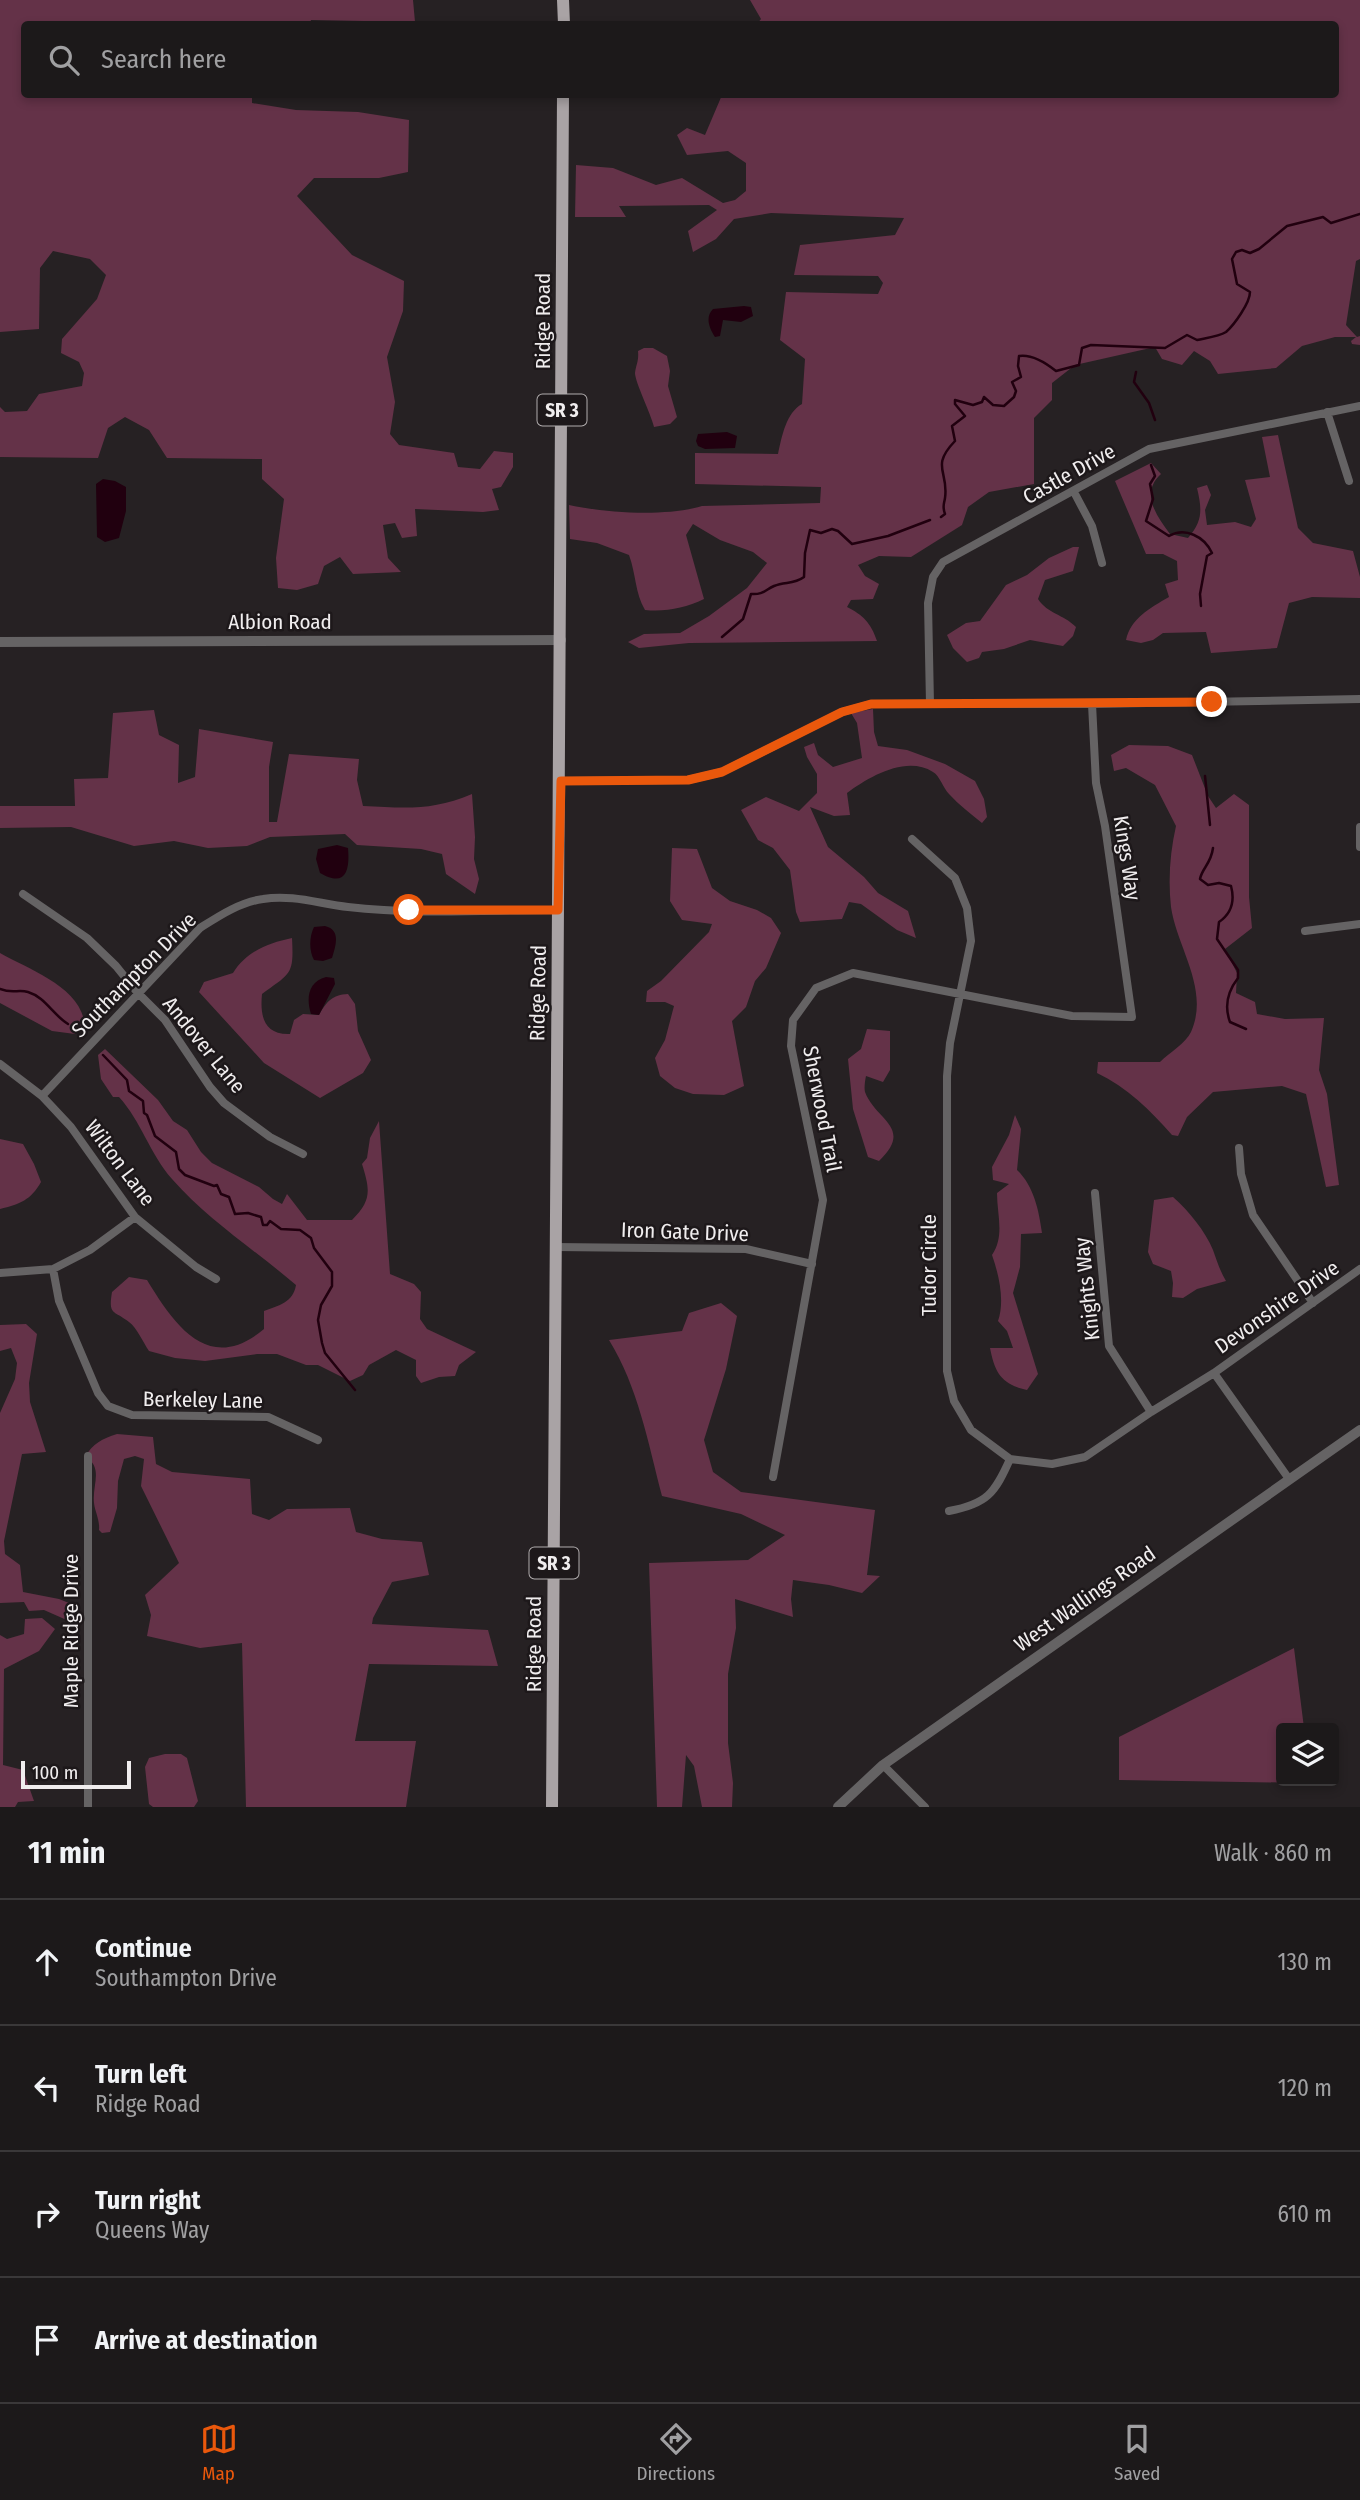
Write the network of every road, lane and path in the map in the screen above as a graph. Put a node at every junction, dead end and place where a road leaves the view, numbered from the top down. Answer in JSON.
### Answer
{"nodes":[{"id":1,"x":564,"y":0,"type":"edge"},
{"id":2,"x":564,"y":21,"type":"edge"},
{"id":3,"x":563,"y":98,"type":"edge"},
{"id":4,"x":1360,"y":406,"type":"edge"},
{"id":5,"x":1327,"y":412,"type":"junction"},
{"id":6,"x":1349,"y":481,"type":"dead end"},
{"id":7,"x":1073,"y":492,"type":"junction"},
{"id":8,"x":1102,"y":563,"type":"dead end"},
{"id":9,"x":561,"y":640,"type":"junction"},
{"id":10,"x":0,"y":642,"type":"edge"},
{"id":11,"x":1360,"y":699,"type":"edge"},
{"id":12,"x":930,"y":704,"type":"junction"},
{"id":13,"x":1092,"y":704,"type":"junction"},
{"id":14,"x":561,"y":781,"type":"junction"},
{"id":15,"x":1360,"y":827,"type":"edge"},
{"id":16,"x":912,"y":839,"type":"dead end"},
{"id":17,"x":1360,"y":847,"type":"edge"},
{"id":18,"x":23,"y":894,"type":"dead end"},
{"id":19,"x":558,"y":910,"type":"junction"},
{"id":20,"x":1360,"y":924,"type":"edge"},
{"id":21,"x":1305,"y":931,"type":"dead end"},
{"id":22,"x":138,"y":992,"type":"junction"},
{"id":23,"x":960,"y":996,"type":"junction"},
{"id":24,"x":1132,"y":1017,"type":"joint"},
{"id":25,"x":0,"y":1064,"type":"edge"},
{"id":26,"x":41,"y":1096,"type":"junction"},
{"id":27,"x":1239,"y":1148,"type":"dead end"},
{"id":28,"x":303,"y":1154,"type":"dead end"},
{"id":29,"x":1095,"y":1193,"type":"dead end"},
{"id":30,"x":135,"y":1217,"type":"junction"},
{"id":31,"x":555,"y":1247,"type":"junction"},
{"id":32,"x":813,"y":1264,"type":"junction"},
{"id":33,"x":53,"y":1269,"type":"junction"},
{"id":34,"x":1360,"y":1269,"type":"edge"},
{"id":35,"x":0,"y":1273,"type":"edge"},
{"id":36,"x":216,"y":1279,"type":"dead end"},
{"id":37,"x":1313,"y":1303,"type":"junction"},
{"id":38,"x":1214,"y":1373,"type":"junction"},
{"id":39,"x":1151,"y":1412,"type":"junction"},
{"id":40,"x":1360,"y":1430,"type":"edge"},
{"id":41,"x":318,"y":1440,"type":"dead end"},
{"id":42,"x":88,"y":1456,"type":"dead end"},
{"id":43,"x":1010,"y":1459,"type":"junction"},
{"id":44,"x":773,"y":1477,"type":"dead end"},
{"id":45,"x":1289,"y":1479,"type":"junction"},
{"id":46,"x":949,"y":1511,"type":"dead end"},
{"id":47,"x":883,"y":1765,"type":"junction"},
{"id":48,"x":88,"y":1807,"type":"edge"},
{"id":49,"x":552,"y":1807,"type":"edge"},
{"id":50,"x":838,"y":1807,"type":"edge"},
{"id":51,"x":925,"y":1807,"type":"edge"}],
"edges":[{"from":1,"to":2,"type":"main road"},
{"from":3,"to":9,"type":"main road","name":"Ridge Road","number":"SR 3"},
{"from":4,"to":5,"type":"street","name":"Castle Drive"},
{"from":5,"to":6,"type":"street"},
{"from":5,"to":7,"type":"street","name":"Castle Drive"},
{"from":7,"to":8,"type":"street"},
{"from":7,"to":12,"type":"street","name":"Castle Drive"},
{"from":9,"to":10,"type":"street","name":"Albion Road"},
{"from":9,"to":14,"type":"main road","name":"Ridge Road","number":"SR 3"},
{"from":11,"to":13,"type":"street"},
{"from":12,"to":13,"type":"street"},
{"from":12,"to":14,"type":"street"},
{"from":13,"to":24,"type":"street","name":"Kings Way"},
{"from":14,"to":19,"type":"main road","name":"Ridge Road","number":"SR 3"},
{"from":15,"to":17,"type":"street"},
{"from":16,"to":23,"type":"street","name":"Tudor Circle"},
{"from":18,"to":22,"type":"street","name":"Andover Lane"},
{"from":19,"to":22,"type":"street","name":"Southampton Drive"},
{"from":19,"to":31,"type":"main road","name":"Ridge Road","number":"SR 3"},
{"from":20,"to":21,"type":"street"},
{"from":22,"to":26,"type":"street","name":"Southampton Drive"},
{"from":22,"to":28,"type":"street","name":"Andover Lane"},
{"from":23,"to":24,"type":"street","name":"Sherwood Trail"},
{"from":23,"to":32,"type":"street","name":"Sherwood Trail"},
{"from":23,"to":43,"type":"street","name":"Tudor Circle"},
{"from":25,"to":26,"type":"street","name":"Wilton Lane"},
{"from":26,"to":30,"type":"street","name":"Wilton Lane"},
{"from":27,"to":37,"type":"street"},
{"from":29,"to":39,"type":"street","name":"Knights Way"},
{"from":30,"to":33,"type":"street"},
{"from":30,"to":36,"type":"street","name":"Wilton Lane"},
{"from":31,"to":32,"type":"street","name":"Iron Gate Drive"},
{"from":31,"to":49,"type":"main road","name":"Ridge Road","number":"SR 3"},
{"from":32,"to":44,"type":"street","name":"Sherwood Trail"},
{"from":33,"to":35,"type":"street"},
{"from":33,"to":41,"type":"street","name":"Berkeley Lane"},
{"from":34,"to":37,"type":"street","name":"Devonshire Drive"},
{"from":37,"to":38,"type":"street","name":"Devonshire Drive"},
{"from":38,"to":39,"type":"street","name":"Tudor Circle"},
{"from":38,"to":45,"type":"street"},
{"from":39,"to":43,"type":"street","name":"Tudor Circle"},
{"from":40,"to":45,"type":"street","name":"West Wallings Road"},
{"from":42,"to":48,"type":"street","name":"Maple Ridge Drive"},
{"from":43,"to":46,"type":"street"},
{"from":45,"to":47,"type":"street","name":"West Wallings Road"},
{"from":47,"to":50,"type":"street","name":"West Wallings Road"},
{"from":47,"to":51,"type":"street"}]}
